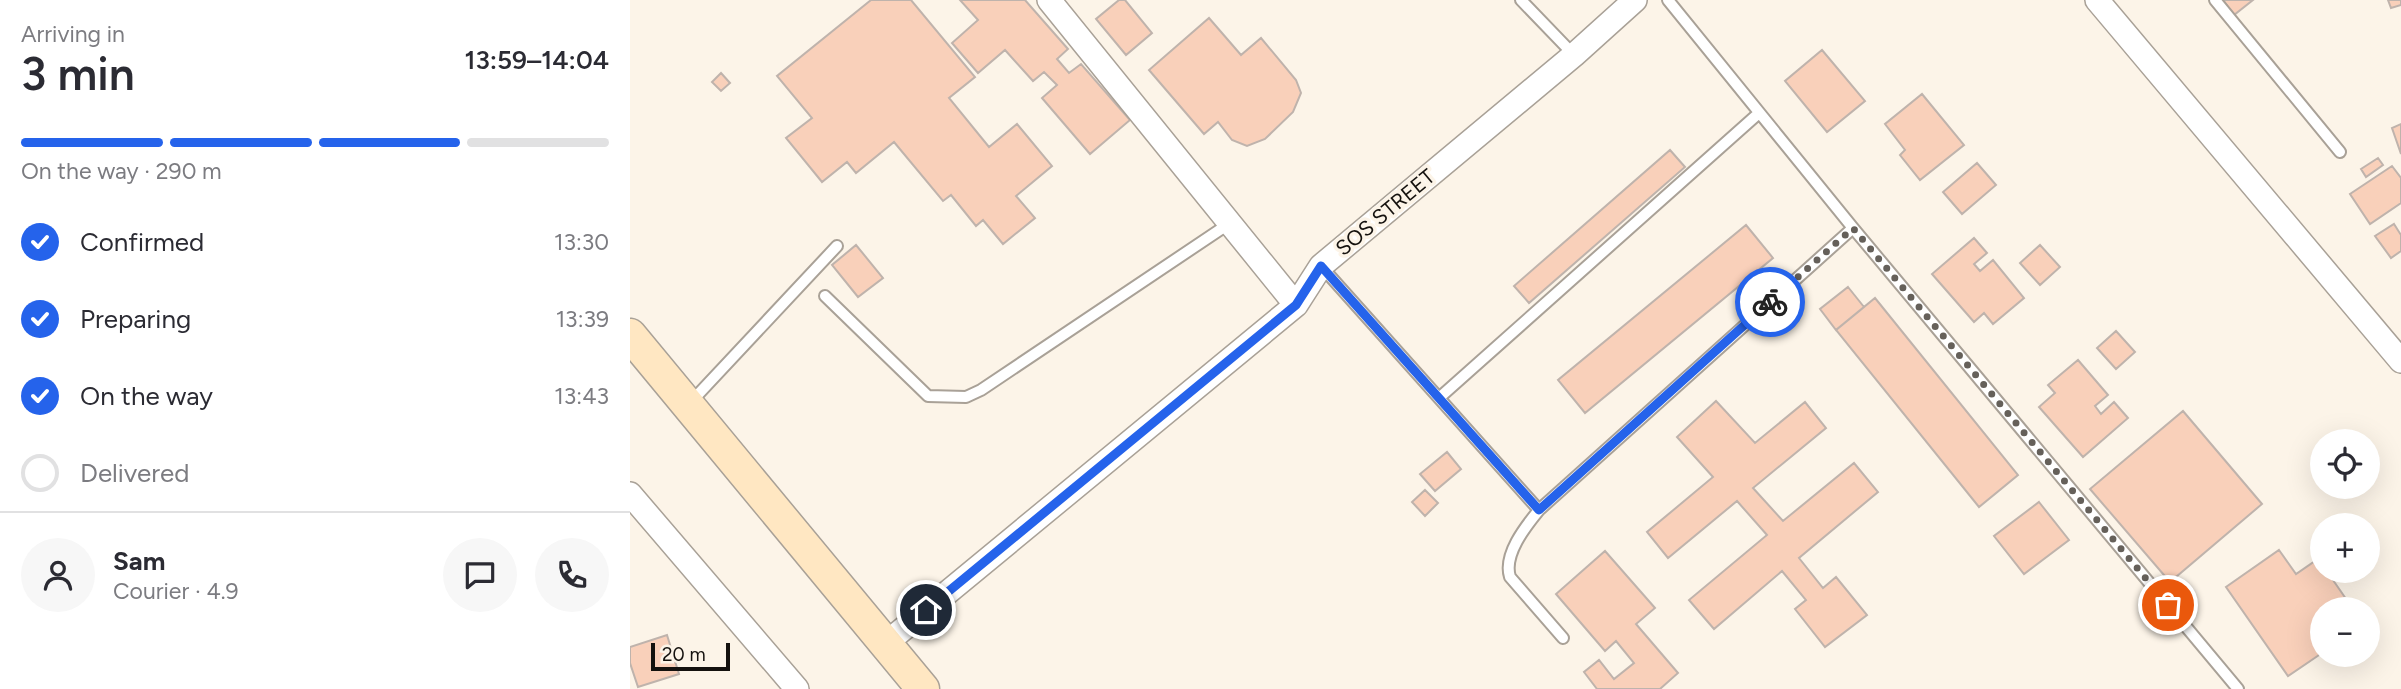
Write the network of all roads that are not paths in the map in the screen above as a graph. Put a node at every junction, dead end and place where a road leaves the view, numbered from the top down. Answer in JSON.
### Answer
{"nodes":[{"id":1,"x":1049,"y":0,"type":"edge"},
{"id":2,"x":1521,"y":0,"type":"edge"},
{"id":3,"x":1635,"y":0,"type":"edge"},
{"id":4,"x":1668,"y":0,"type":"edge"},
{"id":5,"x":2097,"y":0,"type":"edge"},
{"id":6,"x":2214,"y":0,"type":"edge"},
{"id":7,"x":1574,"y":55,"type":"junction"},
{"id":8,"x":1759,"y":113,"type":"junction"},
{"id":9,"x":2340,"y":152,"type":"dead end"},
{"id":10,"x":1230,"y":223,"type":"junction"},
{"id":11,"x":1853,"y":228,"type":"junction"},
{"id":12,"x":837,"y":246,"type":"dead end"},
{"id":13,"x":1321,"y":266,"type":"junction"},
{"id":14,"x":825,"y":296,"type":"dead end"},
{"id":15,"x":1296,"y":305,"type":"junction"},
{"id":16,"x":630,"y":335,"type":"edge"},
{"id":17,"x":2401,"y":362,"type":"edge"},
{"id":18,"x":1439,"y":398,"type":"junction"},
{"id":19,"x":688,"y":405,"type":"junction"},
{"id":20,"x":630,"y":494,"type":"edge"},
{"id":21,"x":1539,"y":510,"type":"junction"},
{"id":22,"x":1563,"y":638,"type":"dead end"},
{"id":23,"x":885,"y":644,"type":"junction"},
{"id":24,"x":797,"y":689,"type":"edge"},
{"id":25,"x":923,"y":689,"type":"edge"},
{"id":26,"x":2238,"y":689,"type":"edge"}],
"edges":[{"from":1,"to":10,"type":"street"},
{"from":2,"to":7,"type":"lane"},
{"from":3,"to":7,"type":"street","name":"SOS STREET"},
{"from":4,"to":8,"type":"lane"},
{"from":5,"to":17,"type":"street"},
{"from":6,"to":9,"type":"lane"},
{"from":7,"to":13,"type":"street","name":"SOS STREET"},
{"from":8,"to":11,"type":"lane"},
{"from":8,"to":18,"type":"lane"},
{"from":10,"to":14,"type":"lane"},
{"from":10,"to":15,"type":"street"},
{"from":11,"to":21,"type":"lane"},
{"from":11,"to":26,"type":"lane"},
{"from":12,"to":19,"type":"lane"},
{"from":13,"to":15,"type":"street","name":"SOS STREET"},
{"from":13,"to":18,"type":"lane"},
{"from":15,"to":23,"type":"street","name":"SOS STREET"},
{"from":16,"to":19,"type":"main road"},
{"from":18,"to":21,"type":"lane"},
{"from":19,"to":23,"type":"main road"},
{"from":20,"to":24,"type":"street"},
{"from":21,"to":22,"type":"lane"},
{"from":23,"to":25,"type":"main road"}]}
